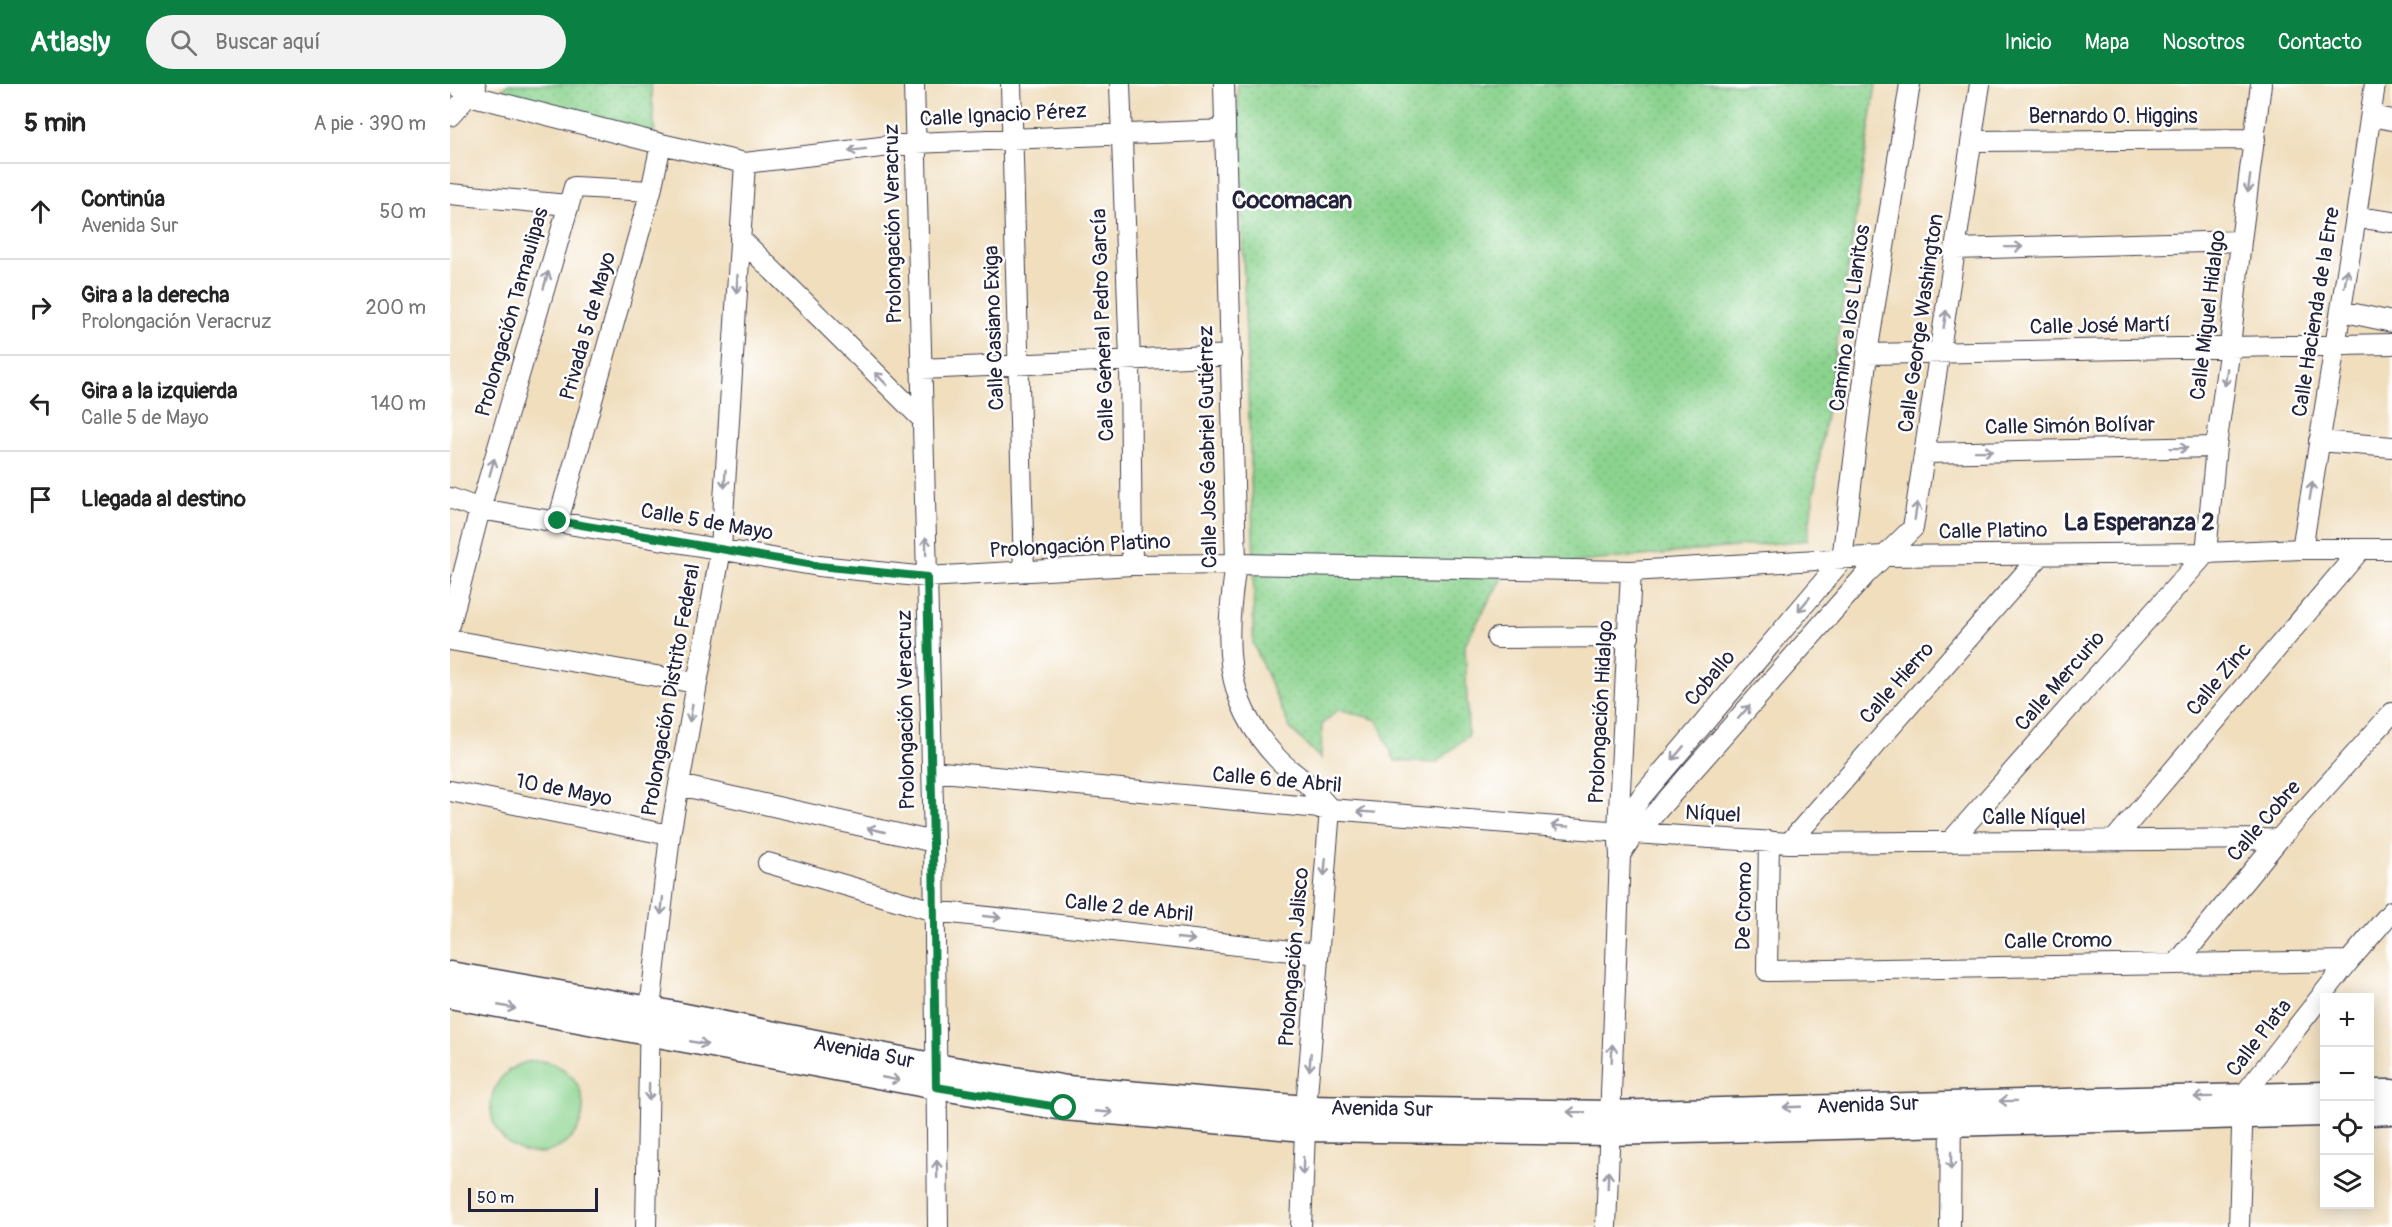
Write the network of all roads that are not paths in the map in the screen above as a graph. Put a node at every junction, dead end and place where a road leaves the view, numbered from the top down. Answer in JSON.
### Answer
{"nodes":[{"id":1,"x":914,"y":84,"type":"edge"},
{"id":2,"x":1011,"y":84,"type":"edge"},
{"id":3,"x":1120,"y":84,"type":"edge"},
{"id":4,"x":1224,"y":84,"type":"edge"},
{"id":5,"x":1910,"y":84,"type":"edge"},
{"id":6,"x":1980,"y":84,"type":"edge"},
{"id":7,"x":2262,"y":84,"type":"edge"},
{"id":8,"x":2375,"y":84,"type":"edge"},
{"id":9,"x":467,"y":88,"type":"edge"},
{"id":10,"x":450,"y":116,"type":"edge"},
{"id":11,"x":2371,"y":116,"type":"junction"},
{"id":12,"x":2392,"y":120,"type":"edge"},
{"id":13,"x":1225,"y":130,"type":"junction"},
{"id":14,"x":1121,"y":134,"type":"junction"},
{"id":15,"x":1013,"y":139,"type":"junction"},
{"id":16,"x":2255,"y":139,"type":"junction"},
{"id":17,"x":1972,"y":141,"type":"junction"},
{"id":18,"x":915,"y":143,"type":"junction"},
{"id":19,"x":661,"y":144,"type":"junction"},
{"id":20,"x":745,"y":163,"type":"junction"},
{"id":21,"x":651,"y":191,"type":"junction"},
{"id":22,"x":450,"y":194,"type":"edge"},
{"id":23,"x":571,"y":196,"type":"junction"},
{"id":24,"x":2356,"y":217,"type":"junction"},
{"id":25,"x":2392,"y":222,"type":"edge"},
{"id":26,"x":740,"y":238,"type":"junction"},
{"id":27,"x":2241,"y":242,"type":"junction"},
{"id":28,"x":1956,"y":249,"type":"junction"},
{"id":29,"x":2341,"y":311,"type":"junction"},
{"id":30,"x":2392,"y":322,"type":"edge"},
{"id":31,"x":2335,"y":344,"type":"junction"},
{"id":32,"x":2392,"y":344,"type":"edge"},
{"id":33,"x":2230,"y":347,"type":"junction"},
{"id":34,"x":1867,"y":354,"type":"junction"},
{"id":35,"x":1940,"y":354,"type":"junction"},
{"id":36,"x":1232,"y":355,"type":"junction"},
{"id":37,"x":1130,"y":360,"type":"junction"},
{"id":38,"x":1019,"y":365,"type":"junction"},
{"id":39,"x":921,"y":369,"type":"junction"},
{"id":40,"x":923,"y":420,"type":"junction"},
{"id":41,"x":2319,"y":441,"type":"junction"},
{"id":42,"x":2216,"y":447,"type":"junction"},
{"id":43,"x":2392,"y":447,"type":"edge"},
{"id":44,"x":1926,"y":453,"type":"junction"},
{"id":45,"x":450,"y":498,"type":"edge"},
{"id":46,"x":480,"y":509,"type":"junction"},
{"id":47,"x":558,"y":521,"type":"junction"},
{"id":48,"x":721,"y":549,"type":"junction"},
{"id":49,"x":2302,"y":549,"type":"junction"},
{"id":50,"x":2361,"y":549,"type":"junction"},
{"id":51,"x":2392,"y":549,"type":"edge"},
{"id":52,"x":2205,"y":553,"type":"junction"},
{"id":53,"x":2041,"y":555,"type":"junction"},
{"id":54,"x":1883,"y":556,"type":"junction"},
{"id":55,"x":1842,"y":560,"type":"junction"},
{"id":56,"x":1236,"y":564,"type":"junction"},
{"id":57,"x":1132,"y":566,"type":"junction"},
{"id":58,"x":1631,"y":571,"type":"junction"},
{"id":59,"x":1024,"y":572,"type":"junction"},
{"id":60,"x":927,"y":577,"type":"junction"},
{"id":61,"x":450,"y":625,"type":"edge"},
{"id":62,"x":1629,"y":637,"type":"junction"},
{"id":63,"x":1497,"y":638,"type":"dead end"},
{"id":64,"x":450,"y":640,"type":"edge"},
{"id":65,"x":696,"y":683,"type":"junction"},
{"id":66,"x":2392,"y":713,"type":"edge"},
{"id":67,"x":932,"y":771,"type":"junction"},
{"id":68,"x":1622,"y":784,"type":"junction"},
{"id":69,"x":679,"y":785,"type":"junction"},
{"id":70,"x":450,"y":791,"type":"edge"},
{"id":71,"x":1642,"y":795,"type":"junction"},
{"id":72,"x":1330,"y":809,"type":"junction"},
{"id":73,"x":1626,"y":832,"type":"junction"},
{"id":74,"x":670,"y":835,"type":"junction"},
{"id":75,"x":2279,"y":839,"type":"junction"},
{"id":76,"x":2114,"y":840,"type":"junction"},
{"id":77,"x":1769,"y":841,"type":"junction"},
{"id":78,"x":1951,"y":841,"type":"junction"},
{"id":79,"x":933,"y":843,"type":"junction"},
{"id":80,"x":1789,"y":843,"type":"junction"},
{"id":81,"x":768,"y":863,"type":"dead end"},
{"id":82,"x":934,"y":911,"type":"junction"},
{"id":83,"x":2392,"y":911,"type":"edge"},
{"id":84,"x":1318,"y":954,"type":"junction"},
{"id":85,"x":2349,"y":961,"type":"junction"},
{"id":86,"x":2177,"y":963,"type":"junction"},
{"id":87,"x":1767,"y":971,"type":"joint"},
{"id":88,"x":450,"y":974,"type":"edge"},
{"id":89,"x":450,"y":996,"type":"edge"},
{"id":90,"x":650,"y":1009,"type":"junction"},
{"id":91,"x":650,"y":1034,"type":"junction"},
{"id":92,"x":936,"y":1076,"type":"junction"},
{"id":93,"x":2374,"y":1092,"type":"edge"},
{"id":94,"x":2392,"y":1092,"type":"edge"},
{"id":95,"x":2320,"y":1095,"type":"edge"},
{"id":96,"x":2243,"y":1106,"type":"junction"},
{"id":97,"x":2392,"y":1112,"type":"edge"},
{"id":98,"x":1951,"y":1113,"type":"junction"},
{"id":99,"x":2374,"y":1113,"type":"edge"},
{"id":100,"x":2320,"y":1114,"type":"edge"},
{"id":101,"x":1305,"y":1118,"type":"junction"},
{"id":102,"x":1609,"y":1123,"type":"junction"},
{"id":103,"x":646,"y":1227,"type":"edge"},
{"id":104,"x":938,"y":1227,"type":"edge"},
{"id":105,"x":1301,"y":1227,"type":"edge"},
{"id":106,"x":1606,"y":1227,"type":"edge"},
{"id":107,"x":1950,"y":1227,"type":"edge"},
{"id":108,"x":2239,"y":1227,"type":"edge"}],
"edges":[{"from":1,"to":18,"type":"street","name":"Prolongación Veracruz"},
{"from":2,"to":15,"type":"street","name":"Calle Casiano Exiga"},
{"from":3,"to":14,"type":"street","name":"Calle General Pedro García"},
{"from":4,"to":13,"type":"street","name":"Calle José Gabriel Gutiérrez"},
{"from":5,"to":34,"type":"street","name":"Camino a los Llanitos"},
{"from":6,"to":17,"type":"street","name":"Calle George Washington"},
{"from":7,"to":16,"type":"street","name":"Calle Miguel Hidalgo"},
{"from":8,"to":11,"type":"street","name":"Calle Hacienda de la Erre"},
{"from":9,"to":10,"type":"street"},
{"from":9,"to":19,"type":"street","name":"Calle Ignacio Pérez"},
{"from":11,"to":12,"type":"street"},
{"from":11,"to":24,"type":"street","name":"Calle Hacienda de la Erre"},
{"from":13,"to":14,"type":"street","name":"Calle Ignacio Pérez"},
{"from":13,"to":36,"type":"street","name":"Calle José Gabriel Gutiérrez"},
{"from":14,"to":15,"type":"street","name":"Calle Ignacio Pérez"},
{"from":14,"to":37,"type":"street","name":"Calle General Pedro García"},
{"from":15,"to":18,"type":"street","name":"Calle Ignacio Pérez"},
{"from":15,"to":38,"type":"street","name":"Calle Casiano Exiga"},
{"from":16,"to":17,"type":"street","name":"Bernardo O. Higgins"},
{"from":16,"to":27,"type":"street","name":"Calle Miguel Hidalgo","one_way":true},
{"from":17,"to":28,"type":"street","name":"Calle George Washington"},
{"from":18,"to":20,"type":"street","name":"Calle Ignacio Pérez","one_way":true},
{"from":18,"to":39,"type":"street","name":"Prolongación Veracruz"},
{"from":19,"to":20,"type":"street","name":"Calle Ignacio Pérez"},
{"from":19,"to":21,"type":"street","name":"Privada 5 de Mayo"},
{"from":20,"to":26,"type":"street","name":"Prolongación Distrito Federal"},
{"from":21,"to":23,"type":"street"},
{"from":21,"to":47,"type":"street","name":"Privada 5 de Mayo"},
{"from":22,"to":23,"type":"street"},
{"from":46,"to":23,"type":"street","name":"Prolongación Tamaulipas","one_way":true},
{"from":24,"to":25,"type":"street"},
{"from":29,"to":24,"type":"street","name":"Calle Hacienda de la Erre","one_way":true},
{"from":40,"to":26,"type":"street","one_way":true},
{"from":26,"to":48,"type":"street","name":"Prolongación Distrito Federal","one_way":true},
{"from":28,"to":27,"type":"street","one_way":true},
{"from":27,"to":33,"type":"street","name":"Calle Miguel Hidalgo"},
{"from":35,"to":28,"type":"street","name":"Calle George Washington","one_way":true},
{"from":29,"to":30,"type":"street"},
{"from":29,"to":31,"type":"street","name":"Calle Hacienda de la Erre"},
{"from":31,"to":32,"type":"street","name":"Calle José Martí"},
{"from":31,"to":33,"type":"street","name":"Calle José Martí"},
{"from":31,"to":41,"type":"street","name":"Calle Hacienda de la Erre"},
{"from":33,"to":35,"type":"street","name":"Calle José Martí"},
{"from":33,"to":42,"type":"street","name":"Calle Miguel Hidalgo","one_way":true},
{"from":34,"to":35,"type":"street","name":"Calle José Martí"},
{"from":34,"to":55,"type":"street","name":"Camino a los Llanitos"},
{"from":35,"to":44,"type":"street","name":"Calle George Washington"},
{"from":36,"to":37,"type":"street"},
{"from":36,"to":56,"type":"street","name":"Calle José Gabriel Gutiérrez"},
{"from":37,"to":38,"type":"street"},
{"from":37,"to":57,"type":"street","name":"Calle General Pedro García"},
{"from":38,"to":39,"type":"street"},
{"from":38,"to":59,"type":"street","name":"Calle Casiano Exiga"},
{"from":39,"to":40,"type":"street","name":"Prolongación Veracruz"},
{"from":60,"to":40,"type":"street","name":"Prolongación Veracruz","one_way":true},
{"from":41,"to":43,"type":"street"},
{"from":49,"to":41,"type":"street","name":"Calle Hacienda de la Erre","one_way":true},
{"from":44,"to":42,"type":"street","name":"Calle Simón Bolívar","one_way":true},
{"from":42,"to":52,"type":"street","name":"Calle Miguel Hidalgo"},
{"from":54,"to":44,"type":"street","name":"Calle George Washington","one_way":true},
{"from":45,"to":46,"type":"street","name":"Calle 5 de Mayo"},
{"from":46,"to":47,"type":"street","name":"Calle 5 de Mayo"},
{"from":46,"to":61,"type":"street","name":"Prolongación Tamaulipas"},
{"from":47,"to":48,"type":"street","name":"Calle 5 de Mayo"},
{"from":48,"to":60,"type":"street","name":"Calle 5 de Mayo"},
{"from":48,"to":65,"type":"street","name":"Prolongación Distrito Federal"},
{"from":49,"to":50,"type":"street","name":"Calle Platino"},
{"from":49,"to":52,"type":"street","name":"Calle Platino"},
{"from":50,"to":51,"type":"street","name":"Calle Platino"},
{"from":50,"to":76,"type":"street","name":"Calle Zinc"},
{"from":52,"to":53,"type":"street","name":"Calle Platino"},
{"from":52,"to":78,"type":"street","name":"Calle Mercurio"},
{"from":53,"to":54,"type":"street","name":"Calle Platino"},
{"from":53,"to":80,"type":"street","name":"Calle Hierro"},
{"from":54,"to":55,"type":"street","name":"Calle Platino"},
{"from":73,"to":54,"type":"street","name":"Calle George Washington","one_way":true},
{"from":55,"to":58,"type":"street","name":"Calle Platino"},
{"from":55,"to":71,"type":"street","name":"Coballo","one_way":true},
{"from":56,"to":57,"type":"street","name":"Prolongación Platino"},
{"from":56,"to":58,"type":"street","name":"Prolongación Platino"},
{"from":56,"to":72,"type":"street","name":"Calle José Gabriel Gutiérrez"},
{"from":57,"to":59,"type":"street","name":"Prolongación Platino"},
{"from":58,"to":62,"type":"street","name":"Prolongación Hidalgo"},
{"from":59,"to":60,"type":"street","name":"Prolongación Platino"},
{"from":60,"to":67,"type":"street","name":"Prolongación Veracruz"},
{"from":62,"to":63,"type":"street"},
{"from":62,"to":68,"type":"street","name":"Prolongación Hidalgo"},
{"from":64,"to":65,"type":"street"},
{"from":65,"to":69,"type":"street","name":"Prolongación Distrito Federal","one_way":true},
{"from":66,"to":75,"type":"street","name":"Calle Cobre"},
{"from":67,"to":72,"type":"street","name":"Calle 6 de Abril"},
{"from":67,"to":79,"type":"street","name":"Prolongación Veracruz"},
{"from":68,"to":71,"type":"street"},
{"from":68,"to":73,"type":"street","name":"Prolongación Hidalgo"},
{"from":69,"to":74,"type":"street","name":"Prolongación Distrito Federal"},
{"from":79,"to":69,"type":"street","one_way":true},
{"from":70,"to":74,"type":"street","name":"10 de Mayo"},
{"from":71,"to":73,"type":"street","name":"Coballo"},
{"from":73,"to":72,"type":"street","name":"Calle 6 de Abril","one_way":true},
{"from":72,"to":84,"type":"street","name":"Prolongación Jalisco","one_way":true},
{"from":73,"to":77,"type":"street","name":"Níquel"},
{"from":102,"to":73,"type":"street","name":"Prolongación Hidalgo","one_way":true},
{"from":74,"to":90,"type":"street","name":"Prolongación Distrito Federal","one_way":true},
{"from":75,"to":76,"type":"street","name":"Calle Níquel"},
{"from":75,"to":86,"type":"street","name":"Calle Cobre"},
{"from":76,"to":78,"type":"street","name":"Calle Níquel"},
{"from":77,"to":80,"type":"street","name":"Níquel"},
{"from":77,"to":87,"type":"street","name":"De Cromo"},
{"from":78,"to":80,"type":"street","name":"Calle Níquel"},
{"from":79,"to":82,"type":"street","name":"Prolongación Veracruz"},
{"from":81,"to":82,"type":"street","name":"Calle 2 de Abril"},
{"from":82,"to":84,"type":"street","name":"Calle 2 de Abril","one_way":true},
{"from":82,"to":92,"type":"street","name":"Prolongación Veracruz"},
{"from":83,"to":85,"type":"street","name":"Calle Plata"},
{"from":84,"to":101,"type":"street","name":"Prolongación Jalisco","one_way":true},
{"from":85,"to":86,"type":"street","name":"Calle Cromo"},
{"from":85,"to":96,"type":"street","name":"Calle Plata"},
{"from":86,"to":87,"type":"street","name":"Calle Cromo"},
{"from":88,"to":90,"type":"main road","name":"Avenida Sur"},
{"from":89,"to":91,"type":"main road","name":"Avenida Sur","one_way":true},
{"from":90,"to":91,"type":"street","name":"Prolongación Distrito Federal"},
{"from":90,"to":92,"type":"main road","name":"Avenida Sur"},
{"from":91,"to":92,"type":"main road","name":"Avenida Sur","one_way":true},
{"from":91,"to":103,"type":"street","name":"Prolongación Distrito Federal","one_way":true},
{"from":92,"to":101,"type":"main road","name":"Avenida Sur"},
{"from":104,"to":92,"type":"street","name":"Prolongación Veracruz","one_way":true},
{"from":93,"to":94,"type":"main road"},
{"from":95,"to":96,"type":"main road","name":"Avenida Sur"},
{"from":96,"to":98,"type":"main road","name":"Avenida Sur"},
{"from":96,"to":100,"type":"main road","name":"Avenida Sur"},
{"from":96,"to":108,"type":"street"},
{"from":97,"to":99,"type":"main road"},
{"from":98,"to":102,"type":"main road","name":"Avenida Sur"},
{"from":98,"to":107,"type":"street","one_way":true},
{"from":101,"to":102,"type":"main road","name":"Avenida Sur"},
{"from":101,"to":105,"type":"street","name":"Prolongación Jalisco","one_way":true},
{"from":106,"to":102,"type":"street","name":"Prolongación Hidalgo","one_way":true}]}
